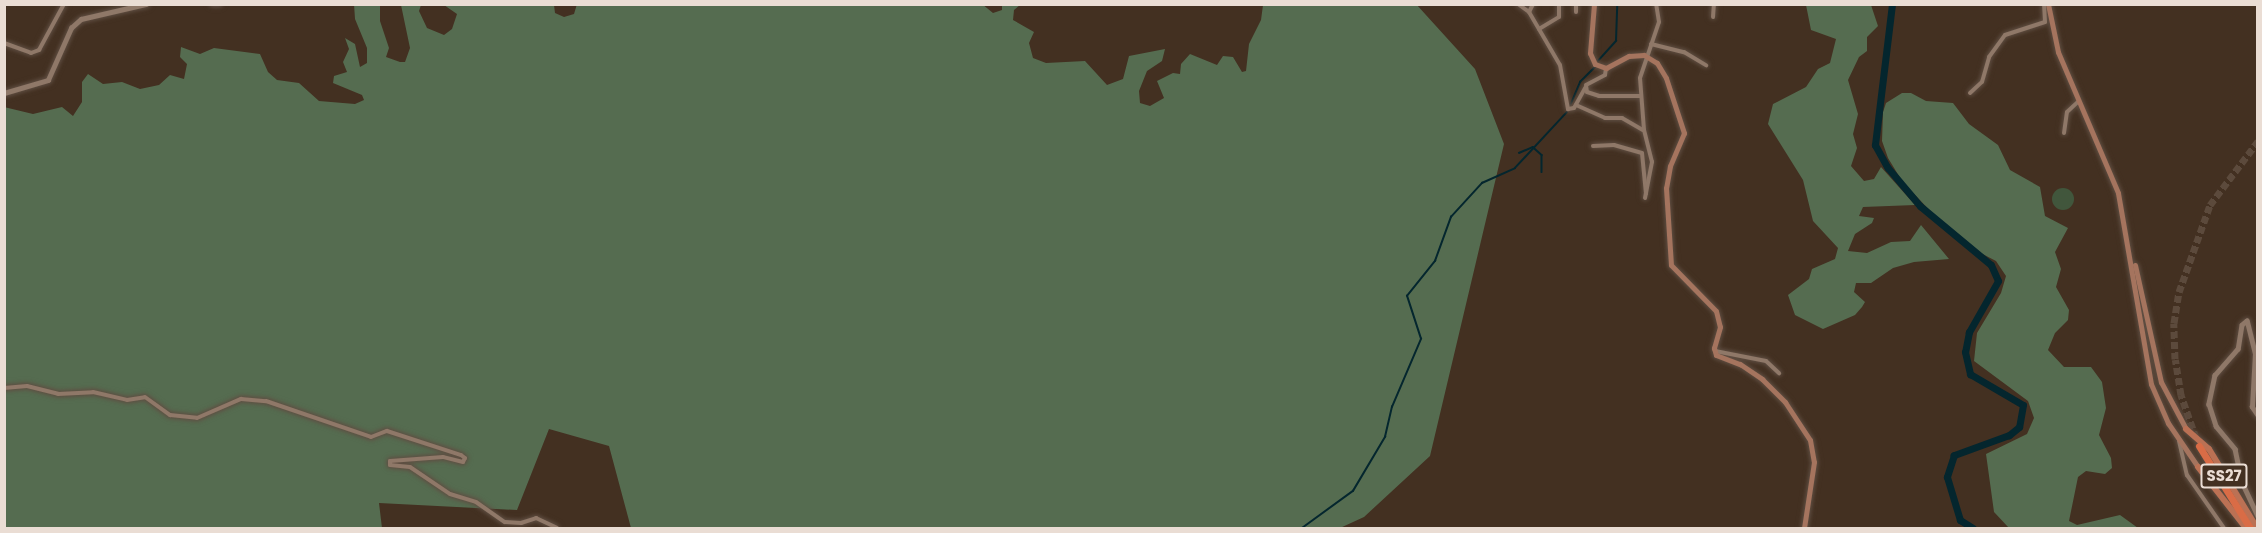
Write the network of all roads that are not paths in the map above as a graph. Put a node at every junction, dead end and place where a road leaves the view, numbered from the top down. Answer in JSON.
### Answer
{"nodes":[{"id":1,"x":64,"y":4,"type":"edge"},
{"id":2,"x":146,"y":4,"type":"edge"},
{"id":3,"x":212,"y":4,"type":"edge"},
{"id":4,"x":220,"y":4,"type":"edge"},
{"id":5,"x":1518,"y":4,"type":"edge"},
{"id":6,"x":1533,"y":4,"type":"edge"},
{"id":7,"x":1559,"y":4,"type":"edge"},
{"id":8,"x":1576,"y":4,"type":"edge"},
{"id":9,"x":1594,"y":4,"type":"edge"},
{"id":10,"x":1656,"y":4,"type":"edge"},
{"id":11,"x":1714,"y":4,"type":"edge"},
{"id":12,"x":2046,"y":4,"type":"edge"},
{"id":13,"x":1529,"y":12,"type":"junction"},
{"id":14,"x":1576,"y":12,"type":"dead end"},
{"id":15,"x":1713,"y":17,"type":"dead end"},
{"id":16,"x":1539,"y":29,"type":"junction"},
{"id":17,"x":4,"y":44,"type":"edge"},
{"id":18,"x":1651,"y":44,"type":"junction"},
{"id":19,"x":1647,"y":56,"type":"junction"},
{"id":20,"x":1706,"y":65,"type":"dead end"},
{"id":21,"x":1606,"y":68,"type":"junction"},
{"id":22,"x":1585,"y":88,"type":"junction"},
{"id":23,"x":4,"y":93,"type":"edge"},
{"id":24,"x":1970,"y":93,"type":"dead end"},
{"id":25,"x":1640,"y":96,"type":"junction"},
{"id":26,"x":2080,"y":100,"type":"junction"},
{"id":27,"x":1576,"y":105,"type":"junction"},
{"id":28,"x":1644,"y":130,"type":"junction"},
{"id":29,"x":2064,"y":133,"type":"dead end"},
{"id":30,"x":1593,"y":146,"type":"dead end"},
{"id":31,"x":2130,"y":252,"type":"junction"},
{"id":32,"x":1714,"y":351,"type":"junction"},
{"id":33,"x":1779,"y":373,"type":"dead end"},
{"id":34,"x":4,"y":388,"type":"edge"},
{"id":35,"x":2258,"y":416,"type":"edge"},
{"id":36,"x":2186,"y":429,"type":"joint"},
{"id":37,"x":2179,"y":440,"type":"junction"},
{"id":38,"x":2199,"y":446,"type":"tunnel mouth"},
{"id":39,"x":2198,"y":467,"type":"joint"},
{"id":40,"x":2258,"y":516,"type":"edge"},
{"id":41,"x":557,"y":528,"type":"edge"},
{"id":42,"x":1804,"y":528,"type":"edge"},
{"id":43,"x":2224,"y":528,"type":"edge"},
{"id":44,"x":2248,"y":528,"type":"edge"},
{"id":45,"x":2257,"y":528,"type":"edge"}],
"edges":[{"from":1,"to":17,"type":"street"},
{"from":2,"to":23,"type":"street"},
{"from":3,"to":4,"type":"street"},
{"from":5,"to":13,"type":"street"},
{"from":6,"to":13,"type":"street"},
{"from":7,"to":16,"type":"street"},
{"from":8,"to":14,"type":"street"},
{"from":9,"to":21,"type":"main road"},
{"from":10,"to":18,"type":"street"},
{"from":11,"to":15,"type":"street"},
{"from":12,"to":24,"type":"street"},
{"from":12,"to":26,"type":"main road","number":"SS27"},
{"from":13,"to":16,"type":"street"},
{"from":16,"to":27,"type":"street"},
{"from":18,"to":19,"type":"street"},
{"from":18,"to":20,"type":"street"},
{"from":19,"to":21,"type":"main road"},
{"from":19,"to":25,"type":"street"},
{"from":19,"to":32,"type":"main road"},
{"from":21,"to":22,"type":"street"},
{"from":22,"to":25,"type":"street"},
{"from":22,"to":27,"type":"street"},
{"from":25,"to":28,"type":"street"},
{"from":26,"to":29,"type":"street"},
{"from":26,"to":31,"type":"main road","number":"SS27"},
{"from":27,"to":28,"type":"street"},
{"from":28,"to":30,"type":"street"},
{"from":31,"to":36,"type":"main road","number":"SS27"},
{"from":31,"to":37,"type":"main road","number":"SS27"},
{"from":32,"to":33,"type":"street"},
{"from":32,"to":42,"type":"main road"},
{"from":34,"to":41,"type":"street"},
{"from":35,"to":40,"type":"street"},
{"from":36,"to":45,"type":"main road","number":"SS27"},
{"from":37,"to":39,"type":"main road","number":"SS27"},
{"from":37,"to":43,"type":"street"},
{"from":38,"to":44,"type":"highway"},
{"from":39,"to":44,"type":"main road","number":"SS27"}]}
